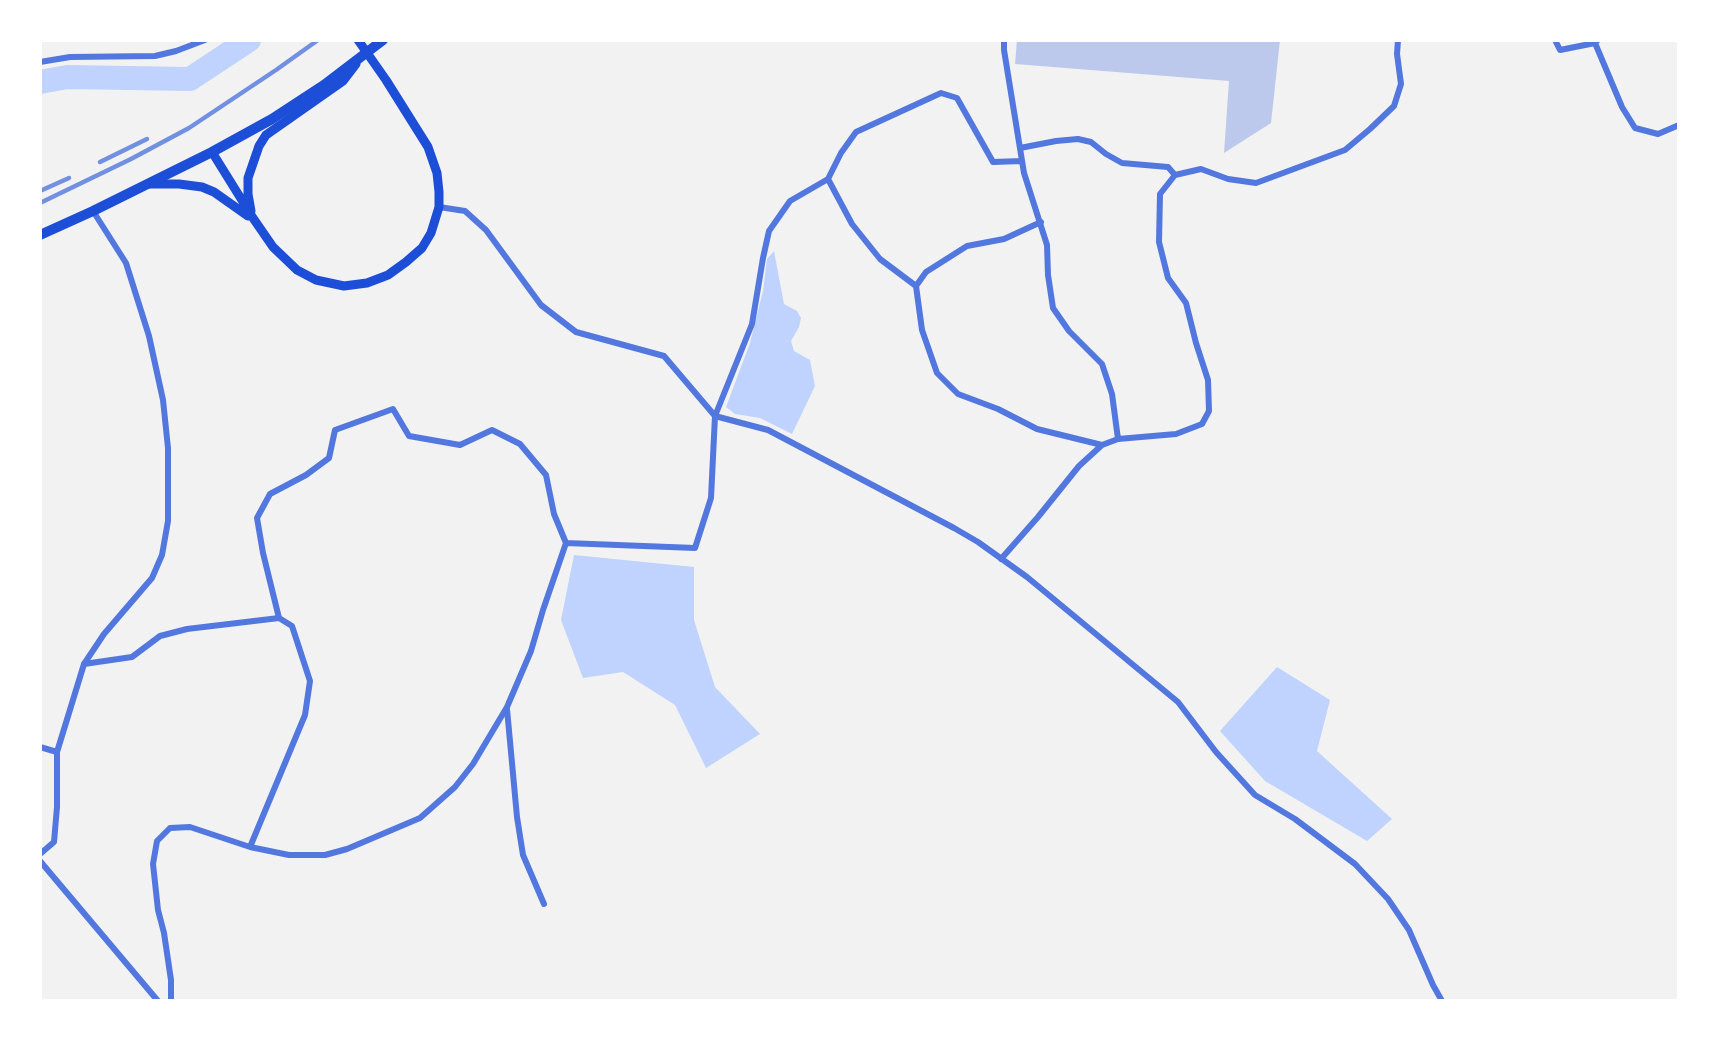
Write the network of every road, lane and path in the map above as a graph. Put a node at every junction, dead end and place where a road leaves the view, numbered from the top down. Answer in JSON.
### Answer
{"nodes":[{"id":1,"x":205,"y":40,"type":"edge"},
{"id":2,"x":358,"y":40,"type":"edge"},
{"id":3,"x":383,"y":40,"type":"edge"},
{"id":4,"x":1004,"y":40,"type":"edge"},
{"id":5,"x":1398,"y":40,"type":"edge"},
{"id":6,"x":1555,"y":40,"type":"edge"},
{"id":7,"x":1596,"y":42,"type":"edge"},
{"id":8,"x":361,"y":57,"type":"junction"},
{"id":9,"x":40,"y":62,"type":"edge"},
{"id":10,"x":1679,"y":125,"type":"edge"},
{"id":11,"x":1020,"y":148,"type":"junction"},
{"id":12,"x":212,"y":152,"type":"junction"},
{"id":13,"x":1022,"y":161,"type":"junction"},
{"id":14,"x":1175,"y":175,"type":"junction"},
{"id":15,"x":828,"y":178,"type":"junction"},
{"id":16,"x":148,"y":184,"type":"junction"},
{"id":17,"x":439,"y":207,"type":"junction"},
{"id":18,"x":93,"y":211,"type":"junction"},
{"id":19,"x":253,"y":218,"type":"junction"},
{"id":20,"x":1041,"y":222,"type":"junction"},
{"id":21,"x":40,"y":235,"type":"edge"},
{"id":22,"x":916,"y":286,"type":"junction"},
{"id":23,"x":715,"y":416,"type":"junction"},
{"id":24,"x":1118,"y":439,"type":"junction"},
{"id":25,"x":1102,"y":445,"type":"junction"},
{"id":26,"x":566,"y":543,"type":"junction"},
{"id":27,"x":1001,"y":559,"type":"junction"},
{"id":28,"x":279,"y":618,"type":"junction"},
{"id":29,"x":84,"y":664,"type":"junction"},
{"id":30,"x":507,"y":708,"type":"junction"},
{"id":31,"x":40,"y":747,"type":"edge"},
{"id":32,"x":57,"y":752,"type":"junction"},
{"id":33,"x":250,"y":847,"type":"junction"},
{"id":34,"x":40,"y":854,"type":"edge"},
{"id":35,"x":40,"y":861,"type":"edge"},
{"id":36,"x":544,"y":904,"type":"dead end"},
{"id":37,"x":158,"y":1001,"type":"edge"},
{"id":38,"x":172,"y":1001,"type":"edge"},
{"id":39,"x":1442,"y":1001,"type":"edge"}],
"edges":[{"from":1,"to":9,"type":"street"},
{"from":2,"to":17,"type":"main road"},
{"from":3,"to":8,"type":"highway"},
{"from":4,"to":11,"type":"street"},
{"from":5,"to":14,"type":"street"},
{"from":6,"to":7,"type":"street"},
{"from":7,"to":10,"type":"street"},
{"from":8,"to":12,"type":"highway"},
{"from":8,"to":19,"type":"main road"},
{"from":11,"to":13,"type":"street"},
{"from":11,"to":14,"type":"street"},
{"from":12,"to":16,"type":"highway"},
{"from":12,"to":19,"type":"main road"},
{"from":13,"to":15,"type":"street"},
{"from":13,"to":20,"type":"street"},
{"from":14,"to":24,"type":"street"},
{"from":15,"to":22,"type":"street"},
{"from":15,"to":23,"type":"street"},
{"from":16,"to":18,"type":"highway"},
{"from":16,"to":19,"type":"main road"},
{"from":17,"to":19,"type":"main road"},
{"from":17,"to":23,"type":"street"},
{"from":18,"to":21,"type":"highway"},
{"from":18,"to":29,"type":"street"},
{"from":20,"to":22,"type":"street"},
{"from":20,"to":24,"type":"street"},
{"from":22,"to":25,"type":"street"},
{"from":23,"to":26,"type":"street"},
{"from":23,"to":27,"type":"street"},
{"from":24,"to":25,"type":"street"},
{"from":25,"to":27,"type":"street"},
{"from":26,"to":28,"type":"street"},
{"from":26,"to":30,"type":"street"},
{"from":27,"to":39,"type":"street"},
{"from":28,"to":29,"type":"street"},
{"from":28,"to":33,"type":"street"},
{"from":29,"to":32,"type":"street"},
{"from":30,"to":33,"type":"street"},
{"from":30,"to":36,"type":"street"},
{"from":31,"to":32,"type":"street"},
{"from":32,"to":34,"type":"street"},
{"from":33,"to":38,"type":"street"},
{"from":35,"to":37,"type":"street"}]}
